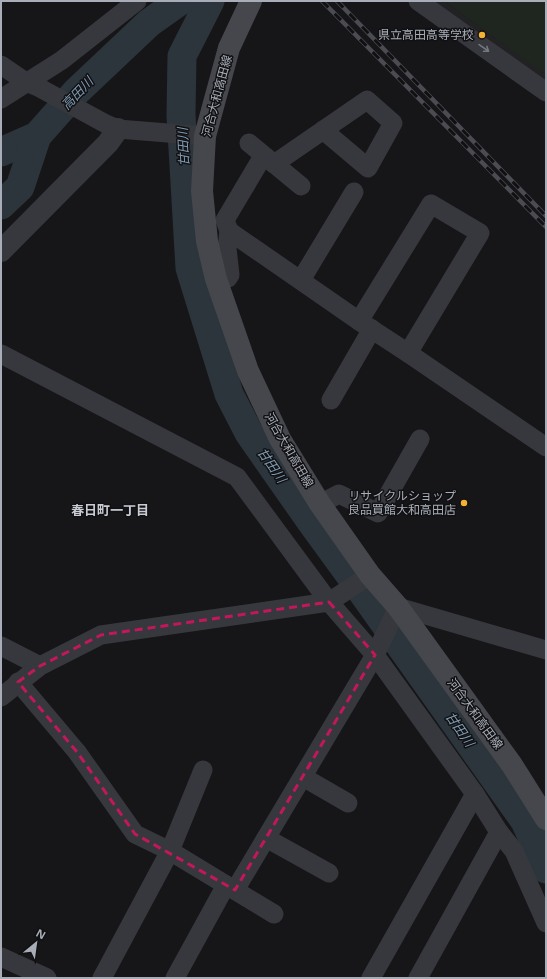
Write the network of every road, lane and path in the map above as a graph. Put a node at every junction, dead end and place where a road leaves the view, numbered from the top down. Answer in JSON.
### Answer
{"nodes":[{"id":1,"x":251,"y":1,"type":"edge"},
{"id":2,"x":418,"y":1,"type":"edge"},
{"id":3,"x":135,"y":2,"type":"edge"},
{"id":4,"x":1,"y":64,"type":"edge"},
{"id":5,"x":32,"y":85,"type":"junction"},
{"id":6,"x":546,"y":92,"type":"edge"},
{"id":7,"x":1,"y":99,"type":"edge"},
{"id":8,"x":112,"y":127,"type":"junction"},
{"id":9,"x":323,"y":130,"type":"dead end"},
{"id":10,"x":197,"y":136,"type":"junction"},
{"id":11,"x":249,"y":143,"type":"dead end"},
{"id":12,"x":269,"y":160,"type":"junction"},
{"id":13,"x":301,"y":186,"type":"dead end"},
{"id":14,"x":354,"y":192,"type":"dead end"},
{"id":15,"x":229,"y":231,"type":"junction"},
{"id":16,"x":1,"y":251,"type":"edge"},
{"id":17,"x":216,"y":279,"type":"junction"},
{"id":18,"x":301,"y":280,"type":"junction"},
{"id":19,"x":365,"y":325,"type":"junction"},
{"id":20,"x":408,"y":353,"type":"junction"},
{"id":21,"x":1,"y":354,"type":"edge"},
{"id":22,"x":331,"y":400,"type":"dead end"},
{"id":23,"x":420,"y":438,"type":"dead end"},
{"id":24,"x":546,"y":447,"type":"edge"},
{"id":25,"x":320,"y":504,"type":"junction"},
{"id":26,"x":366,"y":577,"type":"junction"},
{"id":27,"x":334,"y":598,"type":"junction"},
{"id":28,"x":395,"y":614,"type":"junction"},
{"id":29,"x":1,"y":646,"type":"edge"},
{"id":30,"x":546,"y":650,"type":"edge"},
{"id":31,"x":378,"y":651,"type":"junction"},
{"id":32,"x":40,"y":666,"type":"junction"},
{"id":33,"x":18,"y":682,"type":"junction"},
{"id":34,"x":1,"y":697,"type":"edge"},
{"id":35,"x":203,"y":770,"type":"dead end"},
{"id":36,"x":303,"y":777,"type":"junction"},
{"id":37,"x":475,"y":794,"type":"junction"},
{"id":38,"x":348,"y":803,"type":"dead end"},
{"id":39,"x":546,"y":818,"type":"edge"},
{"id":40,"x":499,"y":832,"type":"junction"},
{"id":41,"x":266,"y":838,"type":"junction"},
{"id":42,"x":170,"y":851,"type":"junction"},
{"id":43,"x":329,"y":873,"type":"dead end"},
{"id":44,"x":231,"y":887,"type":"junction"},
{"id":45,"x":274,"y":914,"type":"dead end"},
{"id":46,"x":546,"y":923,"type":"edge"},
{"id":47,"x":1,"y":957,"type":"edge"},
{"id":48,"x":47,"y":978,"type":"edge"},
{"id":49,"x":102,"y":978,"type":"edge"},
{"id":50,"x":175,"y":978,"type":"edge"},
{"id":51,"x":371,"y":978,"type":"edge"},
{"id":52,"x":418,"y":978,"type":"edge"}],
"edges":[{"from":1,"to":10,"type":"main road","name":"河合大和高田線"},
{"from":2,"to":6,"type":"street","one_way":true},
{"from":3,"to":5,"type":"street"},
{"from":4,"to":5,"type":"street"},
{"from":5,"to":7,"type":"street"},
{"from":5,"to":8,"type":"street"},
{"from":8,"to":10,"type":"street"},
{"from":8,"to":16,"type":"street"},
{"from":9,"to":12,"type":"street"},
{"from":10,"to":17,"type":"main road","name":"河合大和高田線"},
{"from":11,"to":12,"type":"street"},
{"from":12,"to":13,"type":"street"},
{"from":12,"to":15,"type":"street"},
{"from":14,"to":18,"type":"street"},
{"from":15,"to":17,"type":"street"},
{"from":15,"to":18,"type":"street"},
{"from":17,"to":25,"type":"main road","name":"河合大和高田線"},
{"from":18,"to":19,"type":"street"},
{"from":19,"to":20,"type":"street"},
{"from":19,"to":20,"type":"street"},
{"from":19,"to":22,"type":"street"},
{"from":20,"to":24,"type":"street"},
{"from":21,"to":27,"type":"street"},
{"from":23,"to":25,"type":"street"},
{"from":25,"to":26,"type":"main road","name":"河合大和高田線"},
{"from":26,"to":27,"type":"street"},
{"from":26,"to":28,"type":"main road","name":"河合大和高田線"},
{"from":27,"to":31,"type":"street"},
{"from":27,"to":32,"type":"street"},
{"from":28,"to":30,"type":"street"},
{"from":28,"to":31,"type":"street"},
{"from":28,"to":39,"type":"main road","name":"河合大和高田線"},
{"from":29,"to":32,"type":"street"},
{"from":31,"to":36,"type":"street"},
{"from":31,"to":37,"type":"street"},
{"from":32,"to":33,"type":"street"},
{"from":33,"to":34,"type":"street"},
{"from":33,"to":42,"type":"street"},
{"from":35,"to":42,"type":"street"},
{"from":36,"to":38,"type":"street"},
{"from":36,"to":41,"type":"street"},
{"from":37,"to":40,"type":"street"},
{"from":37,"to":51,"type":"street"},
{"from":40,"to":46,"type":"street"},
{"from":40,"to":52,"type":"street"},
{"from":41,"to":43,"type":"street"},
{"from":41,"to":44,"type":"street"},
{"from":42,"to":44,"type":"street"},
{"from":42,"to":49,"type":"street"},
{"from":44,"to":45,"type":"street"},
{"from":44,"to":50,"type":"street"},
{"from":47,"to":48,"type":"street"}]}
